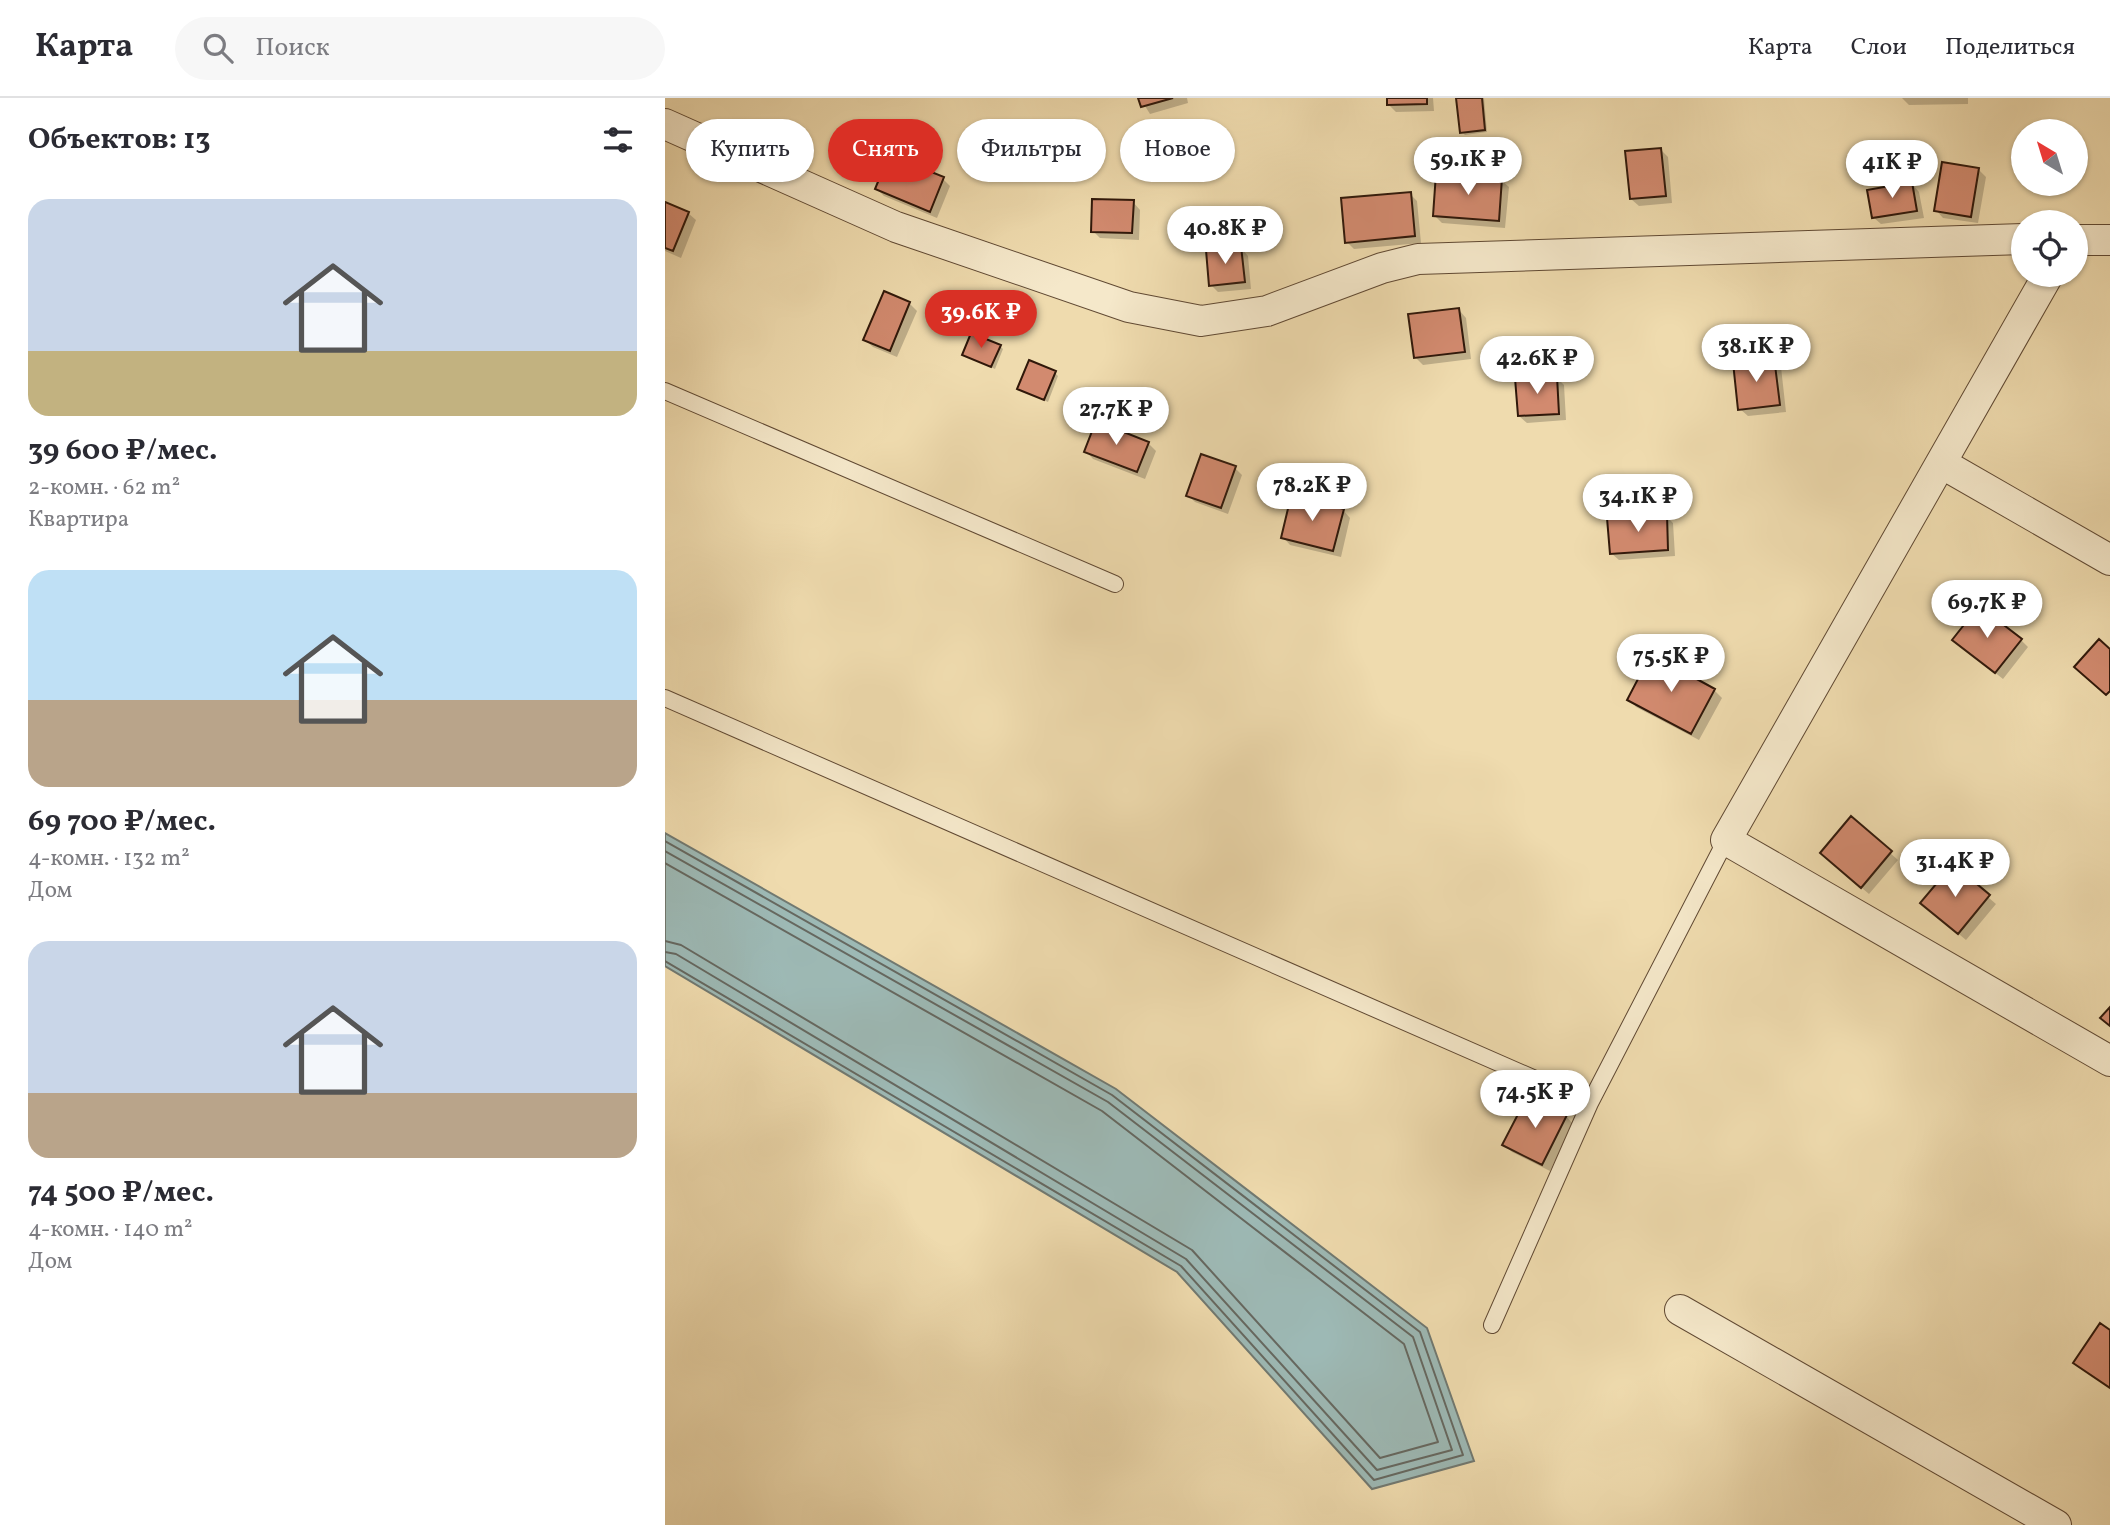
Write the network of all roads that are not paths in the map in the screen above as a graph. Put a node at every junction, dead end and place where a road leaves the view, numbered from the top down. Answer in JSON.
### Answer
{"nodes":[{"id":1,"x":665,"y":124,"type":"edge"},
{"id":2,"x":2011,"y":239,"type":"edge"},
{"id":3,"x":2088,"y":240,"type":"edge"},
{"id":4,"x":2110,"y":240,"type":"edge"},
{"id":5,"x":2041,"y":287,"type":"edge"},
{"id":6,"x":665,"y":391,"type":"edge"},
{"id":7,"x":1941,"y":463,"type":"junction"},
{"id":8,"x":2110,"y":560,"type":"edge"},
{"id":9,"x":1115,"y":584,"type":"dead end"},
{"id":10,"x":665,"y":698,"type":"edge"},
{"id":11,"x":1726,"y":840,"type":"junction"},
{"id":12,"x":2110,"y":1061,"type":"edge"},
{"id":13,"x":1590,"y":1103,"type":"junction"},
{"id":14,"x":1680,"y":1310,"type":"dead end"},
{"id":15,"x":1492,"y":1325,"type":"dead end"},
{"id":16,"x":2056,"y":1525,"type":"edge"}],
"edges":[{"from":1,"to":2,"type":"street"},
{"from":3,"to":4,"type":"street"},
{"from":5,"to":7,"type":"street"},
{"from":6,"to":9,"type":"lane"},
{"from":7,"to":8,"type":"street"},
{"from":7,"to":11,"type":"street"},
{"from":10,"to":13,"type":"lane"},
{"from":11,"to":12,"type":"street"},
{"from":11,"to":13,"type":"lane"},
{"from":13,"to":15,"type":"lane"},
{"from":14,"to":16,"type":"street"}]}
